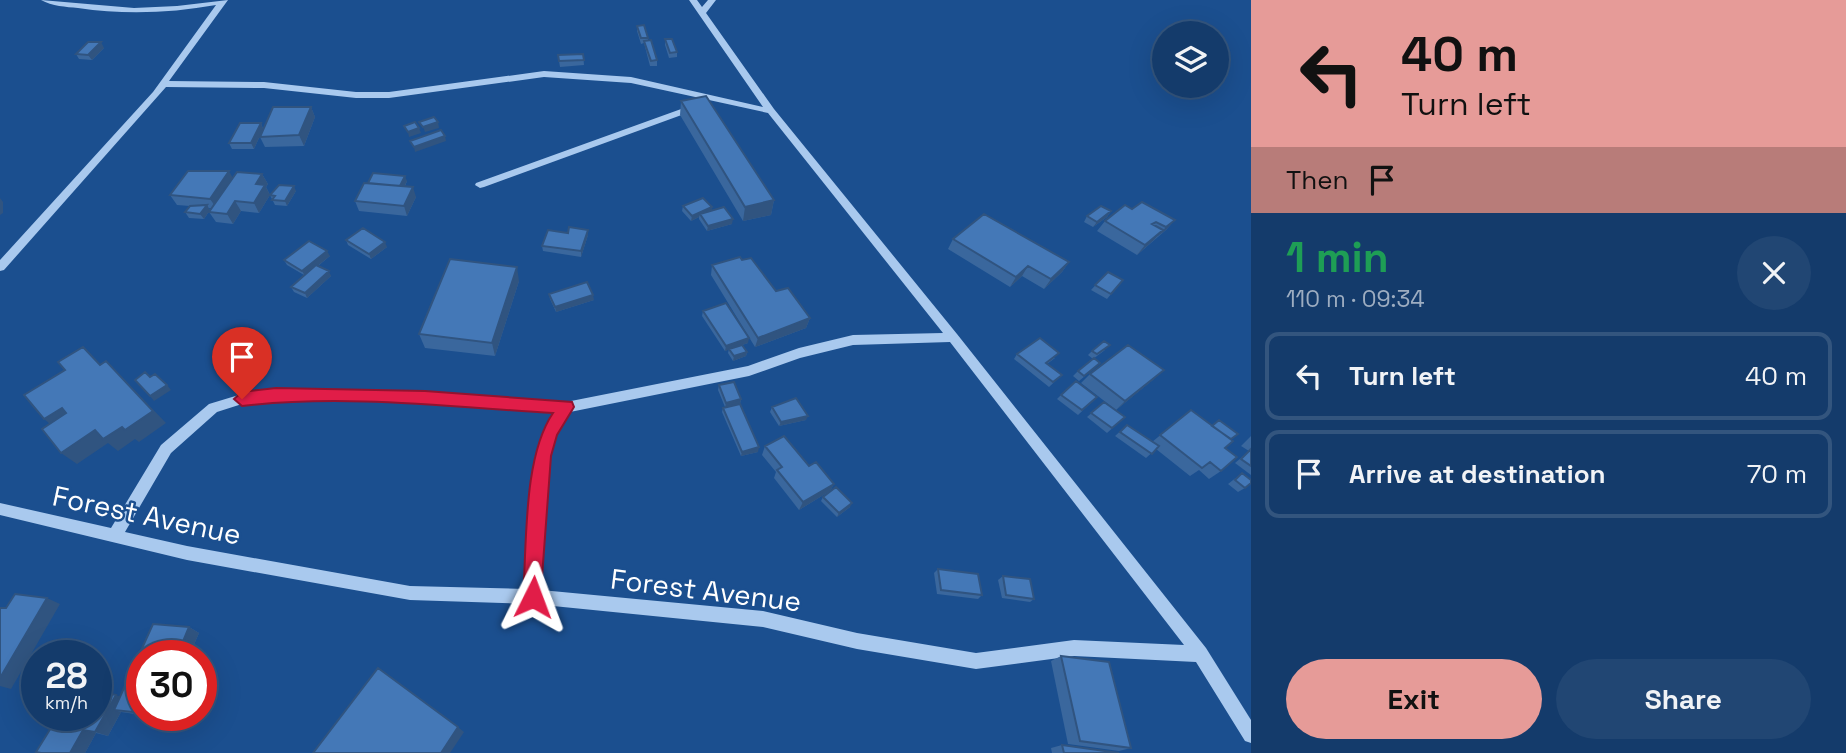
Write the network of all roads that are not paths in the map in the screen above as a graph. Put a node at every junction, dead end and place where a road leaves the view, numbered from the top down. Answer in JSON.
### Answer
{"nodes":[{"id":1,"x":45,"y":0,"type":"edge"},
{"id":2,"x":694,"y":0,"type":"edge"},
{"id":3,"x":712,"y":0,"type":"edge"},
{"id":4,"x":223,"y":1,"type":"edge"},
{"id":5,"x":703,"y":11,"type":"junction"},
{"id":6,"x":162,"y":84,"type":"junction"},
{"id":7,"x":726,"y":99,"type":"junction"},
{"id":8,"x":771,"y":111,"type":"junction"},
{"id":9,"x":480,"y":185,"type":"dead end"},
{"id":10,"x":0,"y":267,"type":"edge"},
{"id":11,"x":953,"y":337,"type":"junction"},
{"id":12,"x":566,"y":407,"type":"junction"},
{"id":13,"x":0,"y":509,"type":"edge"},
{"id":14,"x":116,"y":536,"type":"junction"},
{"id":15,"x":533,"y":597,"type":"junction"},
{"id":16,"x":1200,"y":654,"type":"junction"},
{"id":17,"x":1251,"y":733,"type":"edge"}],
"edges":[{"from":1,"to":4,"type":"street"},
{"from":2,"to":5,"type":"street"},
{"from":3,"to":5,"type":"street"},
{"from":4,"to":6,"type":"street"},
{"from":5,"to":8,"type":"street"},
{"from":6,"to":7,"type":"street"},
{"from":6,"to":10,"type":"street"},
{"from":7,"to":8,"type":"street"},
{"from":7,"to":9,"type":"street"},
{"from":8,"to":11,"type":"street"},
{"from":11,"to":12,"type":"street"},
{"from":11,"to":16,"type":"street"},
{"from":12,"to":14,"type":"street"},
{"from":12,"to":15,"type":"street"},
{"from":13,"to":14,"type":"street","name":"Forest Avenue"},
{"from":14,"to":15,"type":"street","name":"Forest Avenue"},
{"from":15,"to":16,"type":"street","name":"Forest Avenue"},
{"from":16,"to":17,"type":"street"}]}
